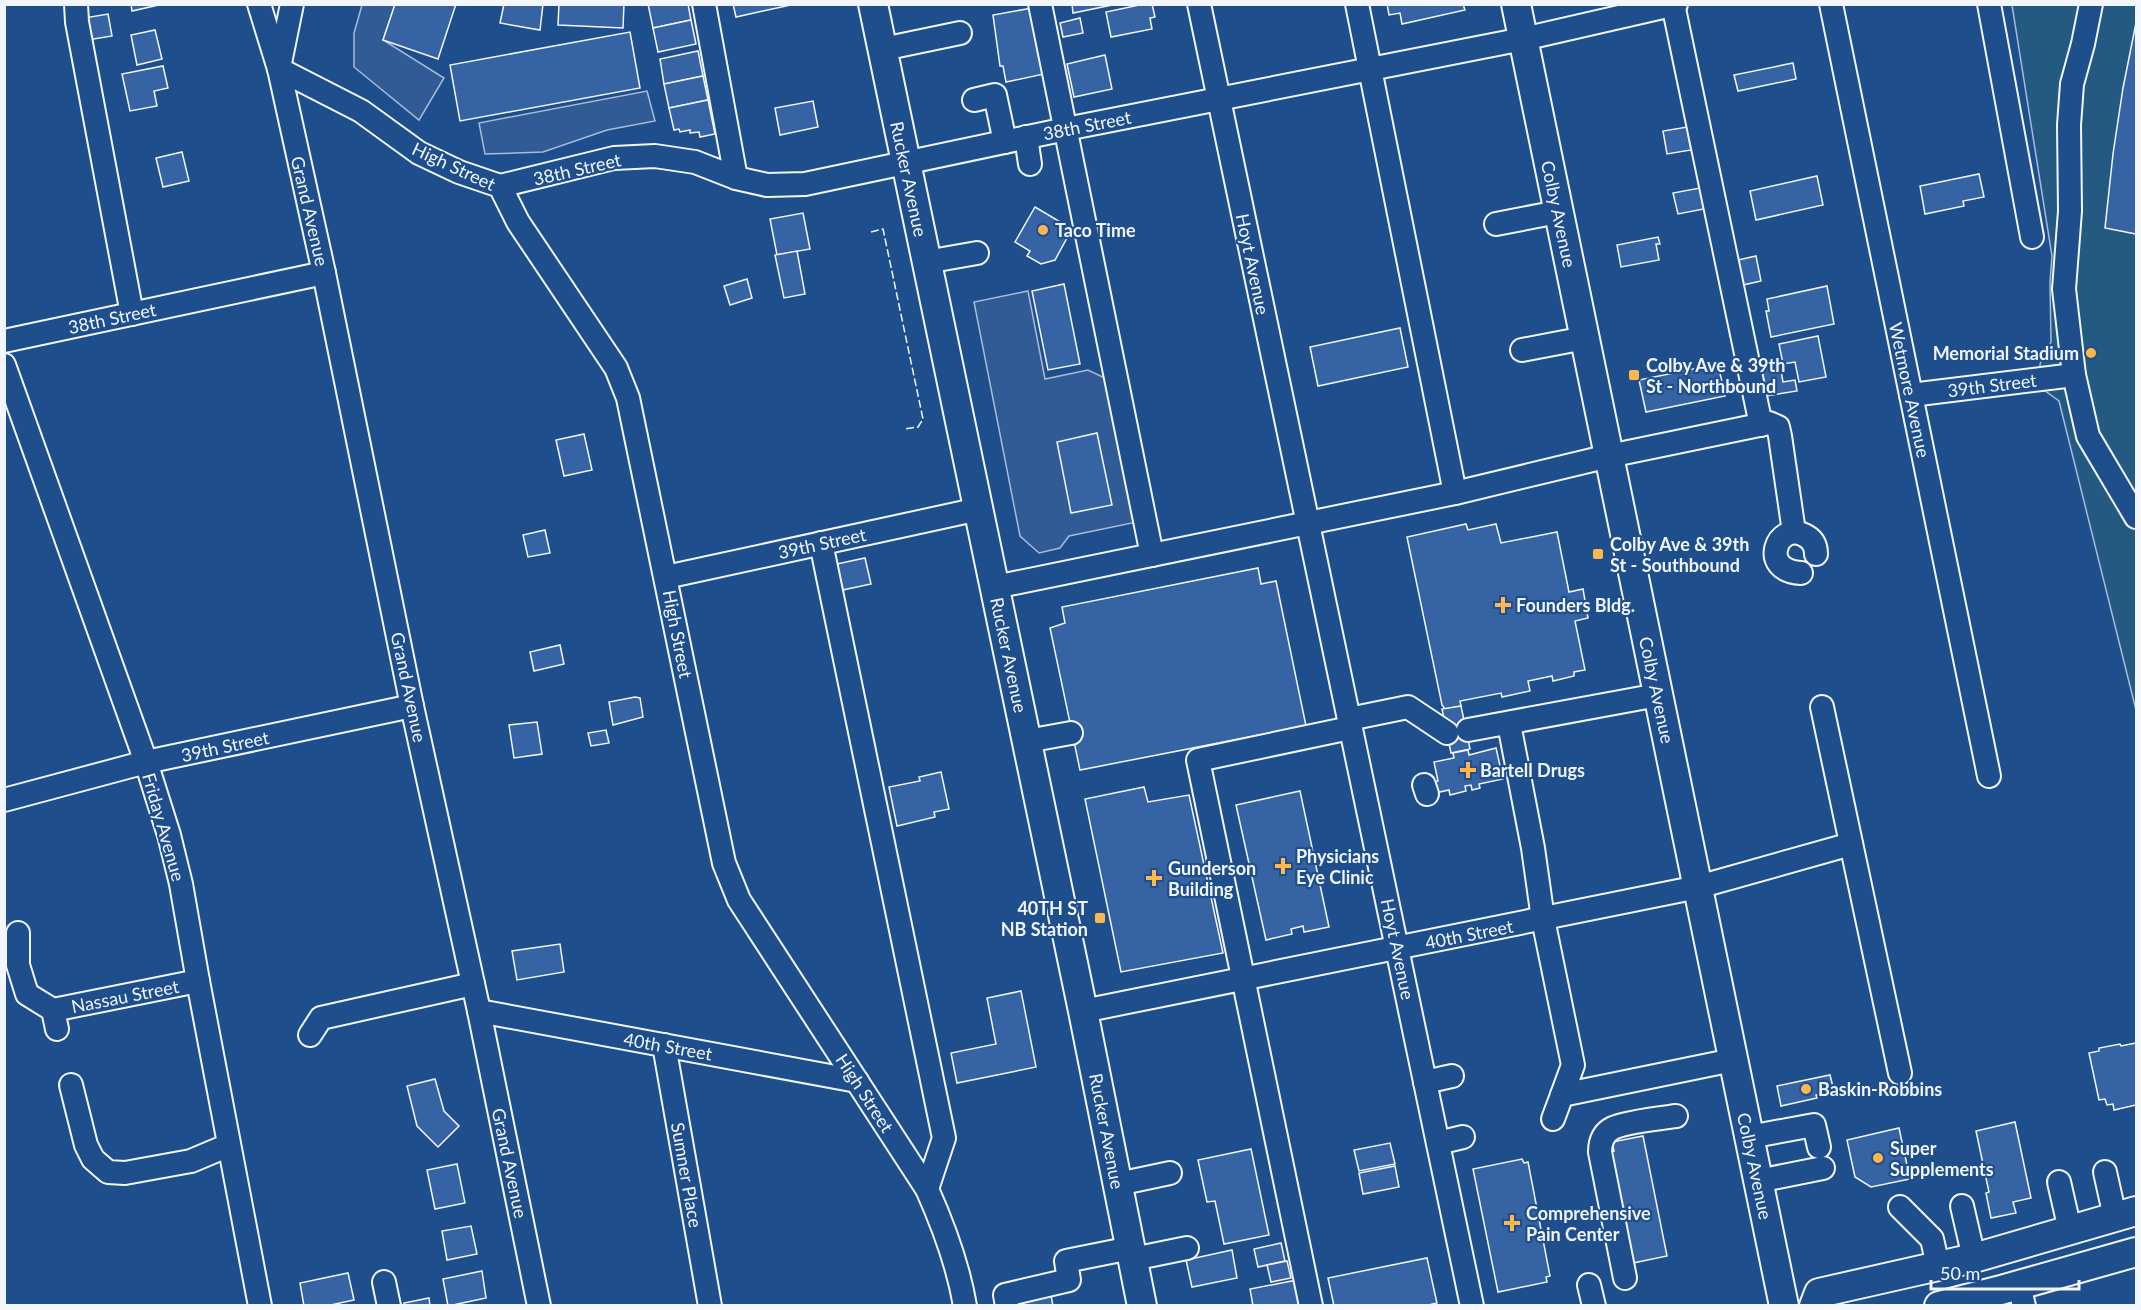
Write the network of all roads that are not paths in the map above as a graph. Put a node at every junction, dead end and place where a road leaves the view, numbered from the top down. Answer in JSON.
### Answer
{"nodes":[{"id":1,"x":76,"y":4,"type":"edge"},
{"id":2,"x":259,"y":4,"type":"edge"},
{"id":3,"x":292,"y":4,"type":"edge"},
{"id":4,"x":704,"y":4,"type":"edge"},
{"id":5,"x":873,"y":4,"type":"edge"},
{"id":6,"x":1040,"y":4,"type":"edge"},
{"id":7,"x":1199,"y":4,"type":"edge"},
{"id":8,"x":1357,"y":4,"type":"edge"},
{"id":9,"x":1516,"y":4,"type":"edge"},
{"id":10,"x":1831,"y":4,"type":"edge"},
{"id":11,"x":1989,"y":4,"type":"edge"},
{"id":12,"x":2091,"y":4,"type":"edge"},
{"id":13,"x":1674,"y":5,"type":"edge"},
{"id":14,"x":960,"y":33,"type":"dead end"},
{"id":15,"x":1523,"y":39,"type":"junction"},
{"id":16,"x":883,"y":49,"type":"junction"},
{"id":17,"x":279,"y":69,"type":"junction"},
{"id":18,"x":1371,"y":70,"type":"junction"},
{"id":19,"x":1218,"y":99,"type":"junction"},
{"id":20,"x":974,"y":100,"type":"dead end"},
{"id":21,"x":1066,"y":129,"type":"junction"},
{"id":22,"x":1015,"y":140,"type":"junction"},
{"id":23,"x":906,"y":163,"type":"junction"},
{"id":24,"x":1030,"y":164,"type":"dead end"},
{"id":25,"x":736,"y":178,"type":"junction"},
{"id":26,"x":500,"y":186,"type":"junction"},
{"id":27,"x":1558,"y":212,"type":"junction"},
{"id":28,"x":1496,"y":224,"type":"dead end"},
{"id":29,"x":2032,"y":237,"type":"dead end"},
{"id":30,"x":976,"y":252,"type":"dead end"},
{"id":31,"x":926,"y":262,"type":"junction"},
{"id":32,"x":324,"y":273,"type":"junction"},
{"id":33,"x":132,"y":314,"type":"junction"},
{"id":34,"x":1585,"y":338,"type":"junction"},
{"id":35,"x":4,"y":341,"type":"edge"},
{"id":36,"x":1522,"y":350,"type":"dead end"},
{"id":37,"x":4,"y":365,"type":"edge"},
{"id":38,"x":2074,"y":375,"type":"junction"},
{"id":39,"x":1911,"y":395,"type":"junction"},
{"id":40,"x":1761,"y":424,"type":"junction"},
{"id":41,"x":1609,"y":456,"type":"junction"},
{"id":42,"x":1455,"y":494,"type":"junction"},
{"id":43,"x":979,"y":509,"type":"junction"},
{"id":44,"x":2136,"y":517,"type":"edge"},
{"id":45,"x":1307,"y":523,"type":"junction"},
{"id":46,"x":1794,"y":532,"type":"junction"},
{"id":47,"x":821,"y":543,"type":"junction"},
{"id":48,"x":1816,"y":554,"type":"dead end"},
{"id":49,"x":1152,"y":555,"type":"junction"},
{"id":50,"x":1801,"y":573,"type":"dead end"},
{"id":51,"x":666,"y":576,"type":"junction"},
{"id":52,"x":995,"y":587,"type":"junction"},
{"id":53,"x":1658,"y":694,"type":"junction"},
{"id":54,"x":412,"y":706,"type":"junction"},
{"id":55,"x":1822,"y":707,"type":"dead end"},
{"id":56,"x":1350,"y":724,"type":"junction"},
{"id":57,"x":1509,"y":724,"type":"junction"},
{"id":58,"x":1071,"y":733,"type":"dead end"},
{"id":59,"x":1027,"y":741,"type":"junction"},
{"id":60,"x":146,"y":762,"type":"junction"},
{"id":61,"x":1989,"y":776,"type":"dead end"},
{"id":62,"x":4,"y":800,"type":"edge"},
{"id":63,"x":1851,"y":844,"type":"junction"},
{"id":64,"x":1698,"y":887,"type":"junction"},
{"id":65,"x":1543,"y":919,"type":"junction"},
{"id":66,"x":18,"y":933,"type":"dead end"},
{"id":67,"x":1398,"y":948,"type":"junction"},
{"id":68,"x":1244,"y":979,"type":"junction"},
{"id":69,"x":198,"y":981,"type":"junction"},
{"id":70,"x":473,"y":984,"type":"junction"},
{"id":71,"x":479,"y":1011,"type":"junction"},
{"id":72,"x":1083,"y":1011,"type":"junction"},
{"id":73,"x":310,"y":1035,"type":"dead end"},
{"id":74,"x":664,"y":1046,"type":"junction"},
{"id":75,"x":1733,"y":1060,"type":"junction"},
{"id":76,"x":1900,"y":1073,"type":"dead end"},
{"id":77,"x":1452,"y":1076,"type":"dead end"},
{"id":78,"x":857,"y":1081,"type":"junction"},
{"id":79,"x":1425,"y":1082,"type":"junction"},
{"id":80,"x":71,"y":1085,"type":"dead end"},
{"id":81,"x":1562,"y":1095,"type":"junction"},
{"id":82,"x":1676,"y":1116,"type":"dead end"},
{"id":83,"x":1553,"y":1119,"type":"dead end"},
{"id":84,"x":1464,"y":1137,"type":"dead end"},
{"id":85,"x":1749,"y":1137,"type":"junction"},
{"id":86,"x":1438,"y":1143,"type":"junction"},
{"id":87,"x":229,"y":1145,"type":"junction"},
{"id":88,"x":2105,"y":1172,"type":"dead end"},
{"id":89,"x":1170,"y":1173,"type":"dead end"},
{"id":90,"x":1758,"y":1181,"type":"junction"},
{"id":91,"x":2059,"y":1182,"type":"dead end"},
{"id":92,"x":1118,"y":1184,"type":"junction"},
{"id":93,"x":927,"y":1189,"type":"junction"},
{"id":94,"x":1962,"y":1206,"type":"dead end"},
{"id":95,"x":1900,"y":1207,"type":"dead end"},
{"id":96,"x":2126,"y":1214,"type":"edge"},
{"id":97,"x":2070,"y":1230,"type":"junction"},
{"id":98,"x":1187,"y":1248,"type":"dead end"},
{"id":99,"x":2136,"y":1252,"type":"edge"},
{"id":100,"x":1132,"y":1254,"type":"junction"},
{"id":101,"x":1974,"y":1258,"type":"junction"},
{"id":102,"x":1938,"y":1266,"type":"junction"},
{"id":103,"x":1625,"y":1278,"type":"dead end"},
{"id":104,"x":384,"y":1282,"type":"dead end"},
{"id":105,"x":2021,"y":1295,"type":"edge"},
{"id":106,"x":260,"y":1305,"type":"edge"},
{"id":107,"x":389,"y":1305,"type":"edge"},
{"id":108,"x":539,"y":1305,"type":"edge"},
{"id":109,"x":710,"y":1305,"type":"edge"},
{"id":110,"x":965,"y":1305,"type":"edge"},
{"id":111,"x":1007,"y":1305,"type":"edge"},
{"id":112,"x":1142,"y":1305,"type":"edge"},
{"id":113,"x":1311,"y":1305,"type":"edge"},
{"id":114,"x":1472,"y":1305,"type":"edge"},
{"id":115,"x":1784,"y":1305,"type":"edge"},
{"id":116,"x":1814,"y":1305,"type":"edge"},
{"id":117,"x":1939,"y":1305,"type":"edge"}],
"edges":[{"from":1,"to":33,"type":"street"},
{"from":2,"to":17,"type":"street","name":"Grand Avenue"},
{"from":3,"to":17,"type":"street"},
{"from":4,"to":25,"type":"street"},
{"from":5,"to":16,"type":"main road","name":"Rucker Avenue"},
{"from":6,"to":21,"type":"street"},
{"from":7,"to":19,"type":"street","name":"Hoyt Avenue"},
{"from":8,"to":18,"type":"street"},
{"from":9,"to":15,"type":"main road","name":"Colby Avenue"},
{"from":10,"to":39,"type":"street","name":"Wetmore Avenue"},
{"from":11,"to":29,"type":"street"},
{"from":12,"to":38,"type":"street"},
{"from":13,"to":15,"type":"street","name":"38th Street"},
{"from":13,"to":40,"type":"street"},
{"from":14,"to":16,"type":"street"},
{"from":15,"to":18,"type":"street","name":"38th Street"},
{"from":15,"to":27,"type":"main road","name":"Colby Avenue"},
{"from":16,"to":23,"type":"main road","name":"Rucker Avenue"},
{"from":17,"to":26,"type":"street","name":"High Street"},
{"from":17,"to":32,"type":"street","name":"Grand Avenue"},
{"from":18,"to":19,"type":"street","name":"38th Street"},
{"from":18,"to":42,"type":"street"},
{"from":19,"to":21,"type":"street","name":"38th Street"},
{"from":19,"to":45,"type":"street","name":"Hoyt Avenue"},
{"from":20,"to":22,"type":"street"},
{"from":21,"to":22,"type":"street","name":"38th Street"},
{"from":21,"to":49,"type":"street"},
{"from":22,"to":23,"type":"street","name":"38th Street"},
{"from":22,"to":24,"type":"street"},
{"from":23,"to":25,"type":"street","name":"38th Street"},
{"from":23,"to":31,"type":"main road","name":"Rucker Avenue"},
{"from":25,"to":26,"type":"street","name":"38th Street"},
{"from":26,"to":51,"type":"street","name":"High Street"},
{"from":27,"to":28,"type":"street"},
{"from":27,"to":34,"type":"main road","name":"Colby Avenue"},
{"from":30,"to":31,"type":"street"},
{"from":31,"to":43,"type":"main road","name":"Rucker Avenue"},
{"from":32,"to":33,"type":"street","name":"38th Street"},
{"from":32,"to":54,"type":"street","name":"Grand Avenue"},
{"from":33,"to":35,"type":"street","name":"38th Street"},
{"from":34,"to":36,"type":"street"},
{"from":34,"to":41,"type":"main road","name":"Colby Avenue"},
{"from":37,"to":60,"type":"street","name":"Friday Avenue"},
{"from":38,"to":39,"type":"street","name":"39th Street"},
{"from":38,"to":44,"type":"street"},
{"from":39,"to":61,"type":"street","name":"Wetmore Avenue"},
{"from":40,"to":41,"type":"street"},
{"from":40,"to":46,"type":"street"},
{"from":41,"to":42,"type":"street"},
{"from":41,"to":53,"type":"main road","name":"Colby Avenue"},
{"from":42,"to":45,"type":"street"},
{"from":43,"to":47,"type":"street","name":"39th Street"},
{"from":43,"to":52,"type":"main road","name":"Rucker Avenue"},
{"from":45,"to":49,"type":"street"},
{"from":45,"to":56,"type":"street","name":"Hoyt Avenue"},
{"from":46,"to":48,"type":"street"},
{"from":46,"to":50,"type":"street"},
{"from":47,"to":51,"type":"street","name":"39th Street"},
{"from":47,"to":93,"type":"street"},
{"from":49,"to":52,"type":"street"},
{"from":51,"to":78,"type":"street","name":"High Street"},
{"from":52,"to":59,"type":"main road","name":"Rucker Avenue"},
{"from":53,"to":57,"type":"street"},
{"from":53,"to":64,"type":"main road","name":"Colby Avenue"},
{"from":54,"to":60,"type":"street","name":"39th Street"},
{"from":54,"to":70,"type":"street","name":"Grand Avenue"},
{"from":55,"to":63,"type":"street"},
{"from":56,"to":57,"type":"street"},
{"from":56,"to":67,"type":"street","name":"Hoyt Avenue"},
{"from":56,"to":68,"type":"street"},
{"from":57,"to":65,"type":"street"},
{"from":58,"to":59,"type":"street"},
{"from":59,"to":72,"type":"main road","name":"Rucker Avenue"},
{"from":60,"to":62,"type":"street","name":"39th Street"},
{"from":60,"to":69,"type":"street","name":"Friday Avenue"},
{"from":63,"to":64,"type":"street","name":"40th Street"},
{"from":63,"to":76,"type":"street"},
{"from":64,"to":65,"type":"street","name":"40th Street"},
{"from":64,"to":75,"type":"main road","name":"Colby Avenue"},
{"from":65,"to":67,"type":"street","name":"40th Street"},
{"from":65,"to":81,"type":"street"},
{"from":66,"to":69,"type":"street","name":"Nassau Street"},
{"from":67,"to":68,"type":"street","name":"40th Street"},
{"from":67,"to":79,"type":"street","name":"Hoyt Avenue"},
{"from":68,"to":72,"type":"street","name":"40th Street"},
{"from":68,"to":113,"type":"street"},
{"from":69,"to":87,"type":"street","name":"Friday Avenue"},
{"from":70,"to":71,"type":"street","name":"Grand Avenue"},
{"from":70,"to":73,"type":"street"},
{"from":71,"to":74,"type":"street","name":"40th Street"},
{"from":71,"to":108,"type":"street","name":"Grand Avenue"},
{"from":72,"to":92,"type":"main road","name":"Rucker Avenue"},
{"from":74,"to":78,"type":"street","name":"40th Street"},
{"from":74,"to":109,"type":"street","name":"Sumner Place"},
{"from":75,"to":81,"type":"street"},
{"from":75,"to":85,"type":"main road","name":"Colby Avenue"},
{"from":77,"to":79,"type":"street"},
{"from":78,"to":93,"type":"street","name":"High Street"},
{"from":79,"to":86,"type":"street","name":"Hoyt Avenue"},
{"from":80,"to":87,"type":"street"},
{"from":81,"to":83,"type":"street"},
{"from":82,"to":103,"type":"street"},
{"from":84,"to":86,"type":"street"},
{"from":85,"to":90,"type":"main road","name":"Colby Avenue"},
{"from":85,"to":90,"type":"street"},
{"from":86,"to":114,"type":"street","name":"Hoyt Avenue"},
{"from":87,"to":106,"type":"street","name":"Friday Avenue"},
{"from":88,"to":96,"type":"street"},
{"from":89,"to":92,"type":"street"},
{"from":90,"to":115,"type":"main road","name":"Colby Avenue"},
{"from":91,"to":97,"type":"street"},
{"from":92,"to":100,"type":"main road","name":"Rucker Avenue"},
{"from":93,"to":110,"type":"street","name":"High Street"},
{"from":94,"to":101,"type":"street"},
{"from":95,"to":102,"type":"street"},
{"from":96,"to":97,"type":"main road"},
{"from":97,"to":101,"type":"main road"},
{"from":98,"to":100,"type":"street"},
{"from":99,"to":105,"type":"main road"},
{"from":100,"to":111,"type":"street"},
{"from":100,"to":112,"type":"main road","name":"Rucker Avenue"},
{"from":101,"to":102,"type":"main road"},
{"from":102,"to":116,"type":"main road"},
{"from":104,"to":107,"type":"street"},
{"from":105,"to":117,"type":"main road"}]}
